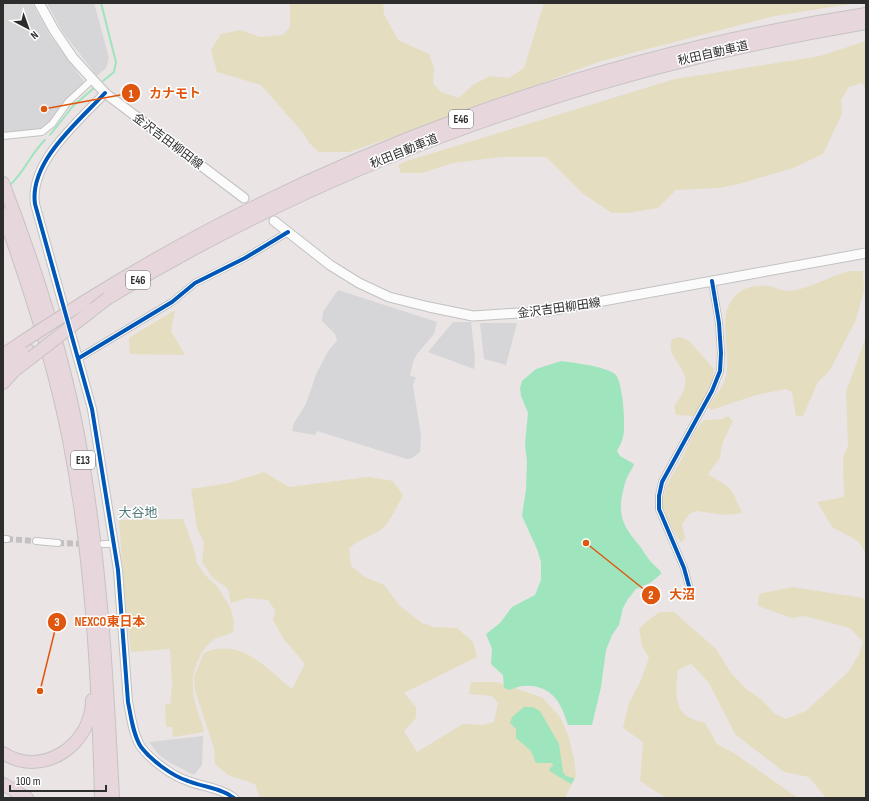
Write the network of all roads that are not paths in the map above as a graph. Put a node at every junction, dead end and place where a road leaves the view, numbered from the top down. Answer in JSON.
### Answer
{"nodes":[{"id":1,"x":39,"y":3,"type":"edge"},
{"id":2,"x":866,"y":14,"type":"edge"},
{"id":3,"x":866,"y":23,"type":"edge"},
{"id":4,"x":93,"y":79,"type":"junction"},
{"id":5,"x":105,"y":93,"type":"junction"},
{"id":6,"x":3,"y":136,"type":"edge"},
{"id":7,"x":3,"y":183,"type":"edge"},
{"id":8,"x":244,"y":198,"type":"dead end"},
{"id":9,"x":3,"y":214,"type":"edge"},
{"id":10,"x":274,"y":221,"type":"dead end"},
{"id":11,"x":288,"y":232,"type":"junction"},
{"id":12,"x":866,"y":253,"type":"edge"},
{"id":13,"x":712,"y":281,"type":"junction"},
{"id":14,"x":27,"y":350,"type":"junction"},
{"id":15,"x":3,"y":354,"type":"edge"},
{"id":16,"x":78,"y":358,"type":"junction"},
{"id":17,"x":3,"y":367,"type":"edge"},
{"id":18,"x":3,"y":384,"type":"edge"},
{"id":19,"x":83,"y":534,"type":"junction"},
{"id":20,"x":36,"y":541,"type":"tunnel mouth"},
{"id":21,"x":58,"y":543,"type":"tunnel mouth"},
{"id":22,"x":103,"y":544,"type":"dead end"},
{"id":23,"x":114,"y":544,"type":"junction"},
{"id":24,"x":690,"y":590,"type":"dead end"},
{"id":25,"x":3,"y":753,"type":"edge"},
{"id":26,"x":106,"y":783,"type":"junction"},
{"id":27,"x":3,"y":784,"type":"edge"},
{"id":28,"x":3,"y":794,"type":"edge"},
{"id":29,"x":8,"y":798,"type":"edge"},
{"id":30,"x":27,"y":798,"type":"edge"},
{"id":31,"x":101,"y":798,"type":"edge"},
{"id":32,"x":113,"y":798,"type":"edge"},
{"id":33,"x":234,"y":798,"type":"edge"}],
"edges":[{"from":1,"to":4,"type":"main road","name":"金沢吉田柳田線"},
{"from":2,"to":14,"type":"highway","name":"秋田自動車道","number":"E46","bridge":true},
{"from":3,"to":14,"type":"highway","name":"秋田自動車道","number":"E46","bridge":true},
{"from":4,"to":5,"type":"main road","name":"金沢吉田柳田線"},
{"from":4,"to":6,"type":"street"},
{"from":5,"to":8,"type":"main road","name":"金沢吉田柳田線"},
{"from":5,"to":16,"type":"street"},
{"from":7,"to":26,"type":"highway","number":"E13"},
{"from":9,"to":19,"type":"highway","number":"E13"},
{"from":10,"to":11,"type":"main road","name":"金沢吉田柳田線"},
{"from":11,"to":13,"type":"main road","name":"金沢吉田柳田線"},
{"from":11,"to":16,"type":"street"},
{"from":12,"to":13,"type":"main road","name":"金沢吉田柳田線"},
{"from":13,"to":24,"type":"street"},
{"from":14,"to":15,"type":"highway"},
{"from":14,"to":17,"type":"highway","name":"秋田自動車道","number":"E46"},
{"from":14,"to":18,"type":"highway"},
{"from":16,"to":23,"type":"street"},
{"from":19,"to":25,"type":"highway"},
{"from":19,"to":26,"type":"highway","number":"E13"},
{"from":20,"to":21,"type":"street"},
{"from":22,"to":23,"type":"street"},
{"from":23,"to":33,"type":"street"},
{"from":26,"to":31,"type":"highway","number":"E13"},
{"from":26,"to":32,"type":"highway","number":"E13"},
{"from":27,"to":30,"type":"highway"},
{"from":28,"to":29,"type":"highway"}]}
